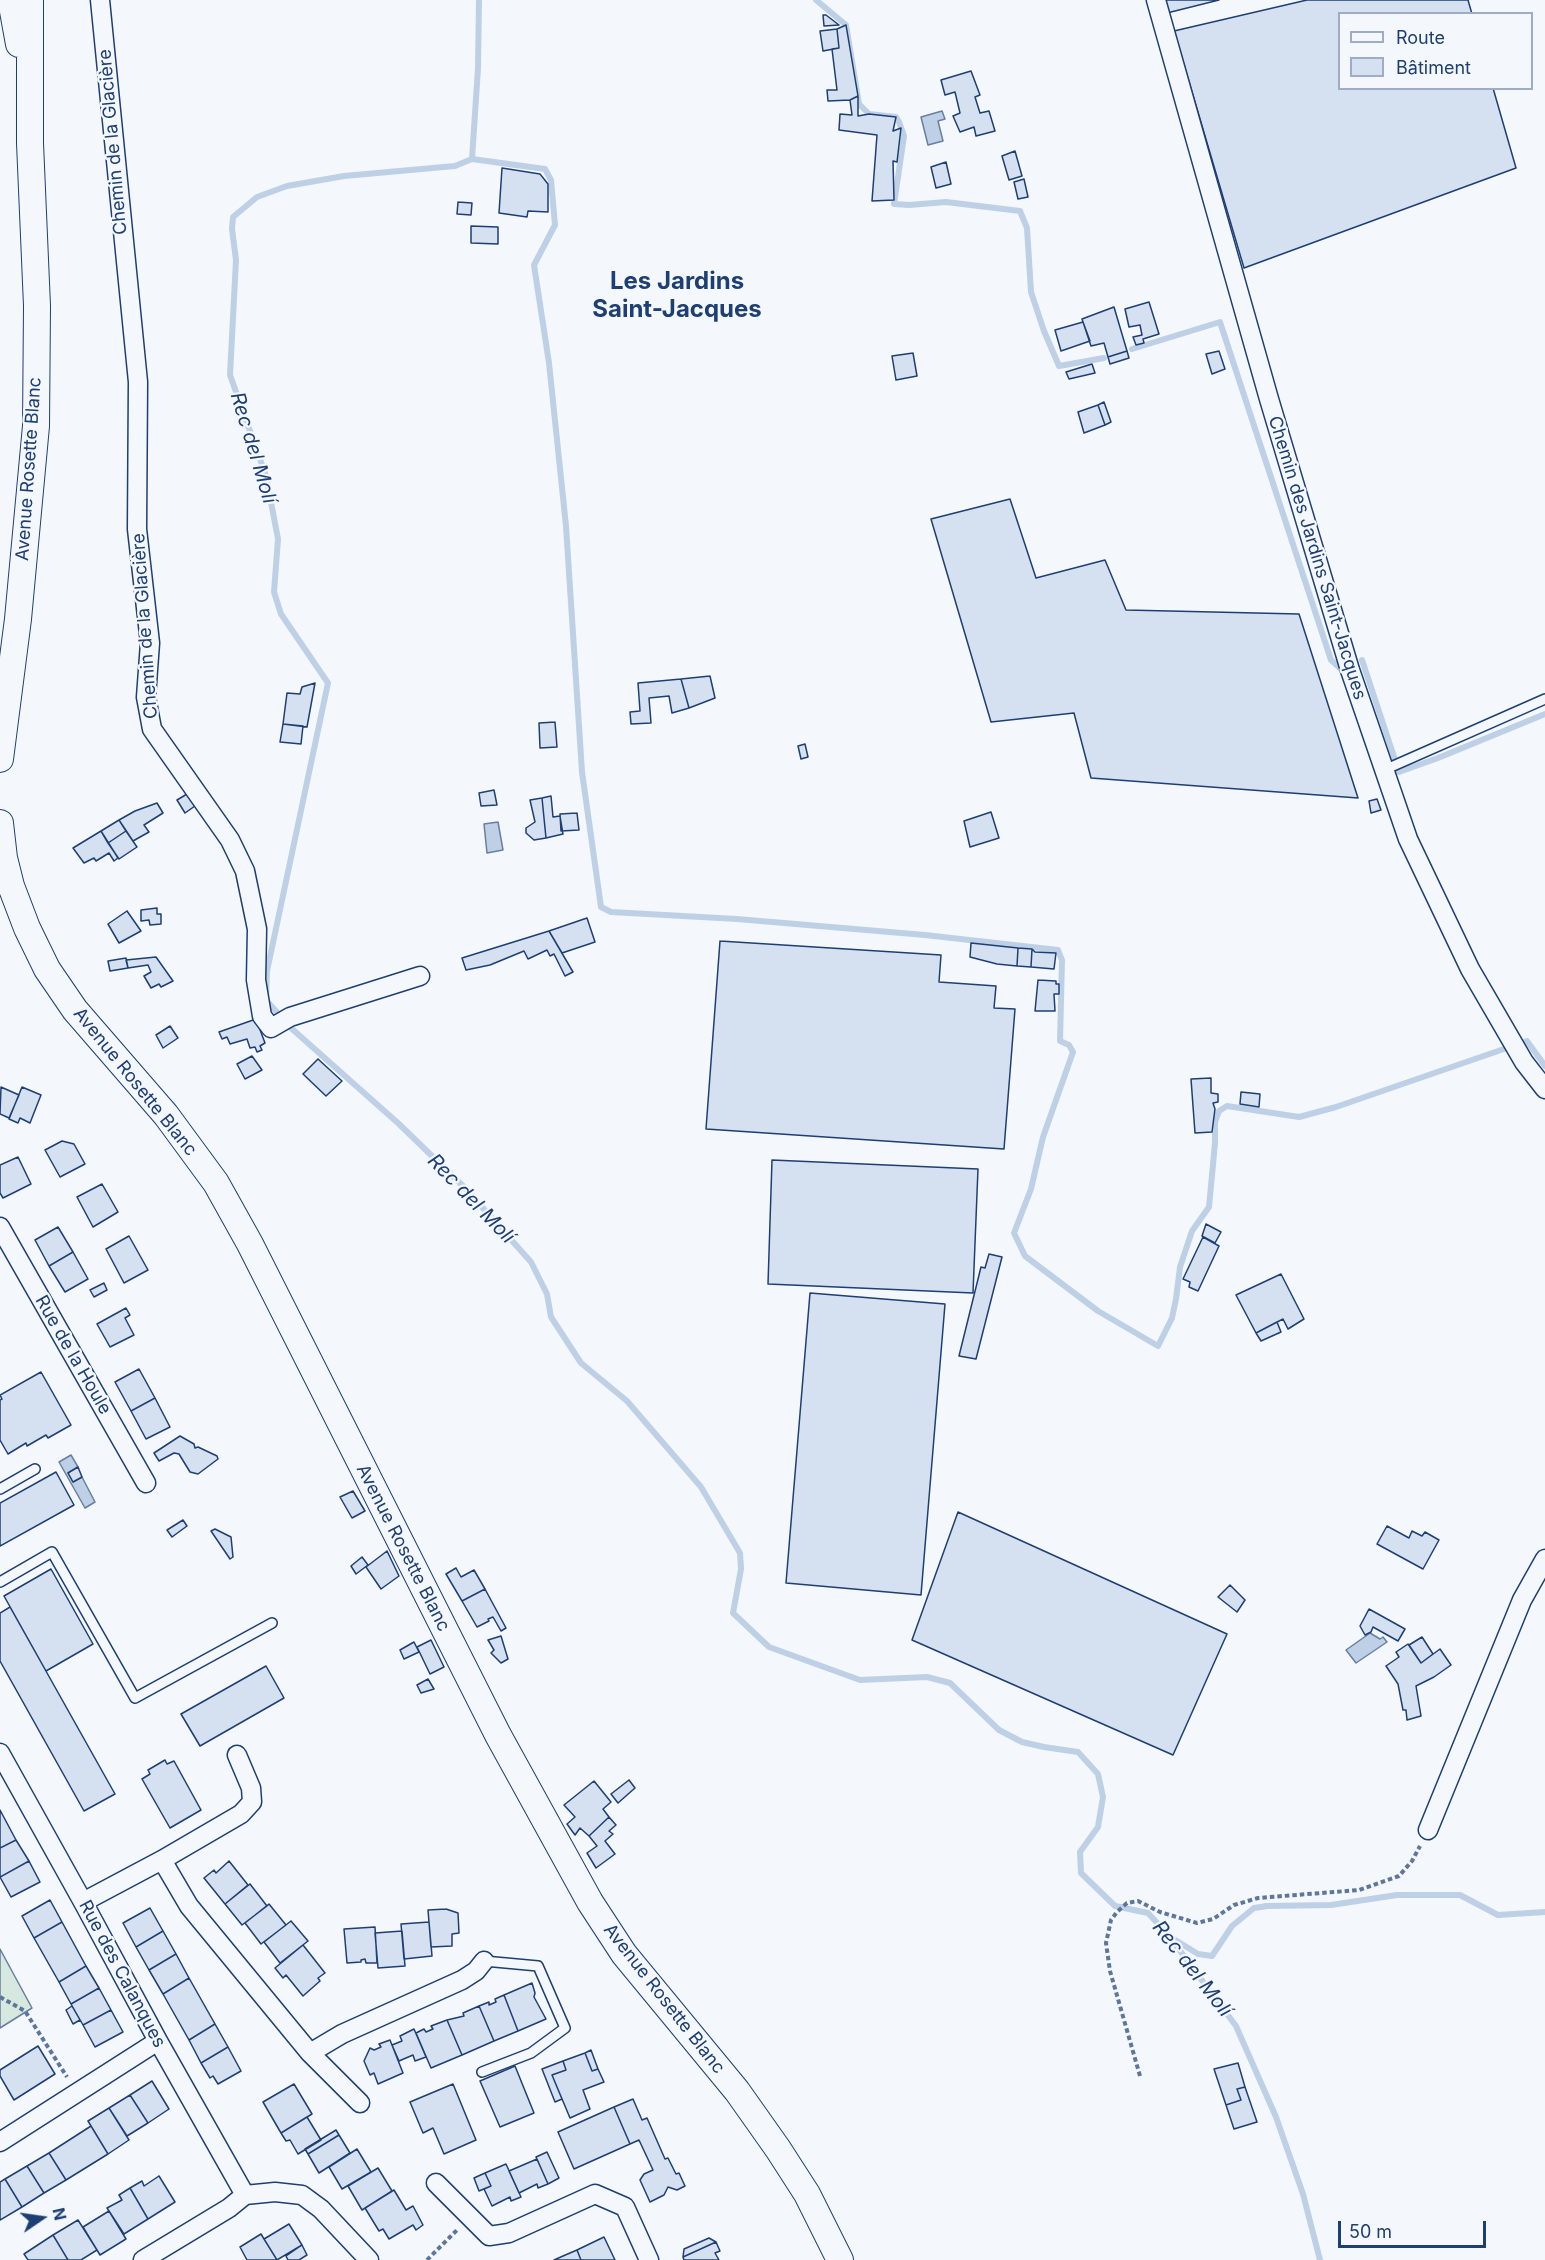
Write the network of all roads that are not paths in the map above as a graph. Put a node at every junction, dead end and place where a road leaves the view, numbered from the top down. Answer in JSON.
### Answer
{"nodes":[{"id":1,"x":11,"y":0,"type":"edge"},
{"id":2,"x":30,"y":0,"type":"edge"},
{"id":3,"x":100,"y":0,"type":"edge"},
{"id":4,"x":1156,"y":0,"type":"edge"},
{"id":5,"x":30,"y":143,"type":"junction"},
{"id":6,"x":1545,"y":699,"type":"edge"},
{"id":7,"x":0,"y":759,"type":"edge"},
{"id":8,"x":1389,"y":768,"type":"junction"},
{"id":9,"x":0,"y":823,"type":"edge"},
{"id":10,"x":420,"y":976,"type":"dead end"},
{"id":11,"x":1545,"y":1089,"type":"edge"},
{"id":12,"x":0,"y":1227,"type":"edge"},
{"id":13,"x":35,"y":1469,"type":"dead end"},
{"id":14,"x":146,"y":1483,"type":"dead end"},
{"id":15,"x":0,"y":1489,"type":"edge"},
{"id":16,"x":1545,"y":1559,"type":"edge"},
{"id":17,"x":0,"y":1582,"type":"edge"},
{"id":18,"x":272,"y":1623,"type":"dead end"},
{"id":19,"x":0,"y":1753,"type":"edge"},
{"id":20,"x":237,"y":1755,"type":"dead end"},
{"id":21,"x":1428,"y":1830,"type":"road end"},
{"id":22,"x":162,"y":1860,"type":"junction"},
{"id":23,"x":83,"y":1902,"type":"junction"},
{"id":24,"x":484,"y":1961,"type":"joint"},
{"id":25,"x":158,"y":2041,"type":"junction"},
{"id":26,"x":310,"y":2053,"type":"junction"},
{"id":27,"x":482,"y":2072,"type":"dead end"},
{"id":28,"x":360,"y":2103,"type":"dead end"},
{"id":29,"x":0,"y":2142,"type":"edge"},
{"id":30,"x":435,"y":2183,"type":"dead end"},
{"id":31,"x":245,"y":2195,"type":"junction"},
{"id":32,"x":143,"y":2260,"type":"edge"},
{"id":33,"x":369,"y":2260,"type":"edge"},
{"id":34,"x":649,"y":2260,"type":"edge"},
{"id":35,"x":840,"y":2260,"type":"edge"}],
"edges":[{"from":1,"to":5,"type":"main road"},
{"from":2,"to":5,"type":"main road"},
{"from":3,"to":10,"type":"street","name":"Chemin de la Glacière"},
{"from":4,"to":8,"type":"street","name":"Chemin des Jardins Saint-Jacques"},
{"from":5,"to":7,"type":"main road","name":"Avenue Rosette Blanc"},
{"from":6,"to":8,"type":"lane"},
{"from":8,"to":11,"type":"street","name":"Chemin des Jardins Saint-Jacques"},
{"from":9,"to":35,"type":"main road","name":"Avenue Rosette Blanc"},
{"from":12,"to":14,"type":"street","name":"Rue de la Houle"},
{"from":13,"to":15,"type":"lane"},
{"from":16,"to":21,"type":"street"},
{"from":17,"to":18,"type":"lane"},
{"from":19,"to":23,"type":"street","name":"Rue des Calanques"},
{"from":20,"to":22,"type":"street"},
{"from":22,"to":23,"type":"street"},
{"from":22,"to":26,"type":"street"},
{"from":23,"to":25,"type":"street","name":"Rue des Calanques"},
{"from":24,"to":26,"type":"street"},
{"from":24,"to":27,"type":"lane"},
{"from":25,"to":29,"type":"street"},
{"from":25,"to":31,"type":"street","name":"Rue des Calanques"},
{"from":26,"to":28,"type":"street"},
{"from":30,"to":34,"type":"street"},
{"from":31,"to":32,"type":"street"},
{"from":31,"to":33,"type":"street"}]}
